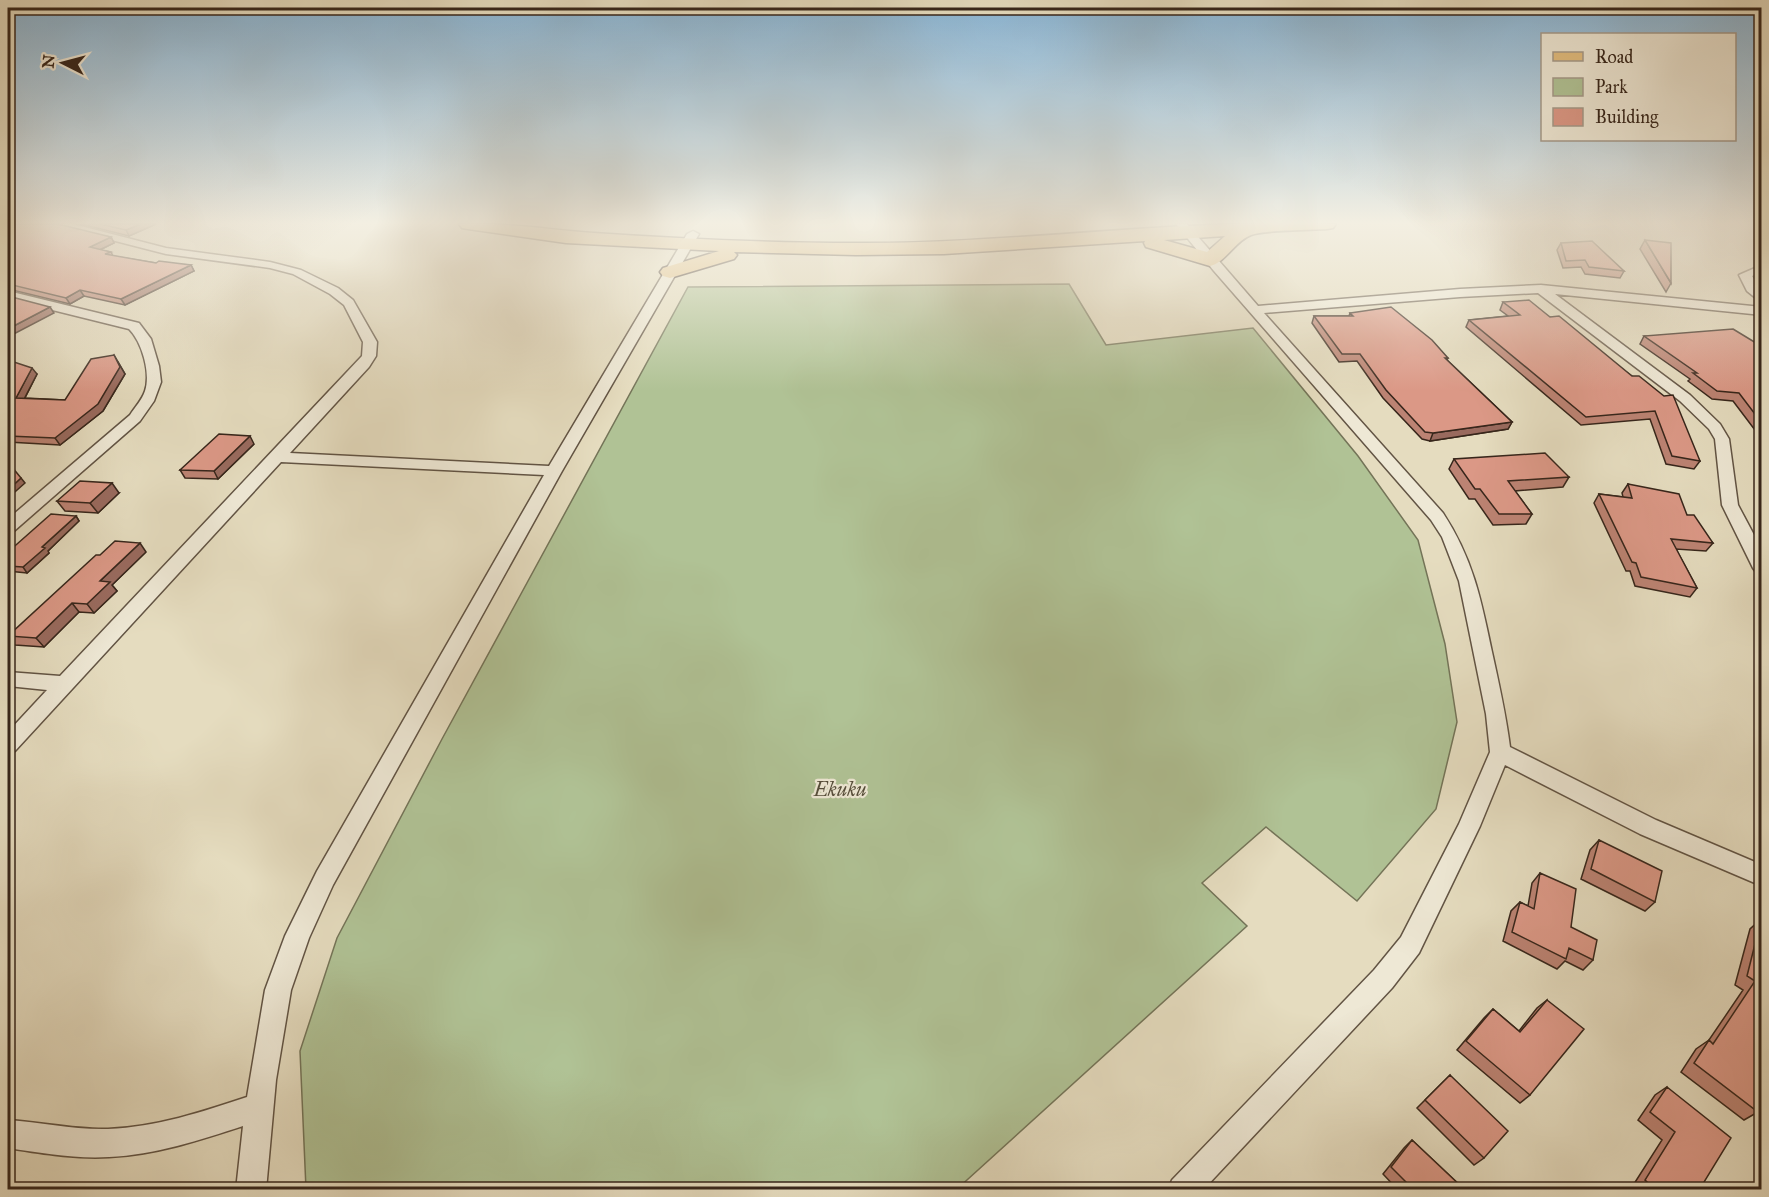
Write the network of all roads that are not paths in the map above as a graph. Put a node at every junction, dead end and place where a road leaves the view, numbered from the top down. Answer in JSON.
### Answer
{"nodes":[{"id":1,"x":310,"y":280,"type":"edge"},
{"id":2,"x":666,"y":280,"type":"edge"},
{"id":3,"x":1228,"y":280,"type":"edge"},
{"id":4,"x":1747,"y":280,"type":"edge"},
{"id":5,"x":1541,"y":289,"type":"junction"},
{"id":6,"x":8,"y":295,"type":"edge"},
{"id":7,"x":1761,"y":299,"type":"edge"},
{"id":8,"x":1256,"y":310,"type":"junction"},
{"id":9,"x":1756,"y":310,"type":"edge"},
{"id":10,"x":1761,"y":324,"type":"edge"},
{"id":11,"x":279,"y":457,"type":"junction"},
{"id":12,"x":554,"y":471,"type":"junction"},
{"id":13,"x":8,"y":527,"type":"edge"},
{"id":14,"x":1761,"y":568,"type":"edge"},
{"id":15,"x":8,"y":680,"type":"edge"},
{"id":16,"x":63,"y":684,"type":"junction"},
{"id":17,"x":8,"y":745,"type":"edge"},
{"id":18,"x":1500,"y":752,"type":"junction"},
{"id":19,"x":1761,"y":876,"type":"edge"},
{"id":20,"x":259,"y":1107,"type":"junction"},
{"id":21,"x":8,"y":1134,"type":"edge"},
{"id":22,"x":251,"y":1190,"type":"edge"},
{"id":23,"x":1182,"y":1190,"type":"edge"}],
"edges":[{"from":1,"to":11,"type":"street"},
{"from":2,"to":12,"type":"street"},
{"from":3,"to":8,"type":"street"},
{"from":4,"to":7,"type":"street"},
{"from":5,"to":8,"type":"street"},
{"from":5,"to":9,"type":"street"},
{"from":5,"to":14,"type":"street"},
{"from":6,"to":13,"type":"street"},
{"from":8,"to":18,"type":"street"},
{"from":9,"to":10,"type":"street"},
{"from":11,"to":12,"type":"street"},
{"from":11,"to":16,"type":"street"},
{"from":12,"to":20,"type":"street"},
{"from":15,"to":16,"type":"street"},
{"from":16,"to":17,"type":"street"},
{"from":18,"to":19,"type":"street"},
{"from":18,"to":23,"type":"street"},
{"from":20,"to":21,"type":"street"},
{"from":20,"to":22,"type":"street"}]}
